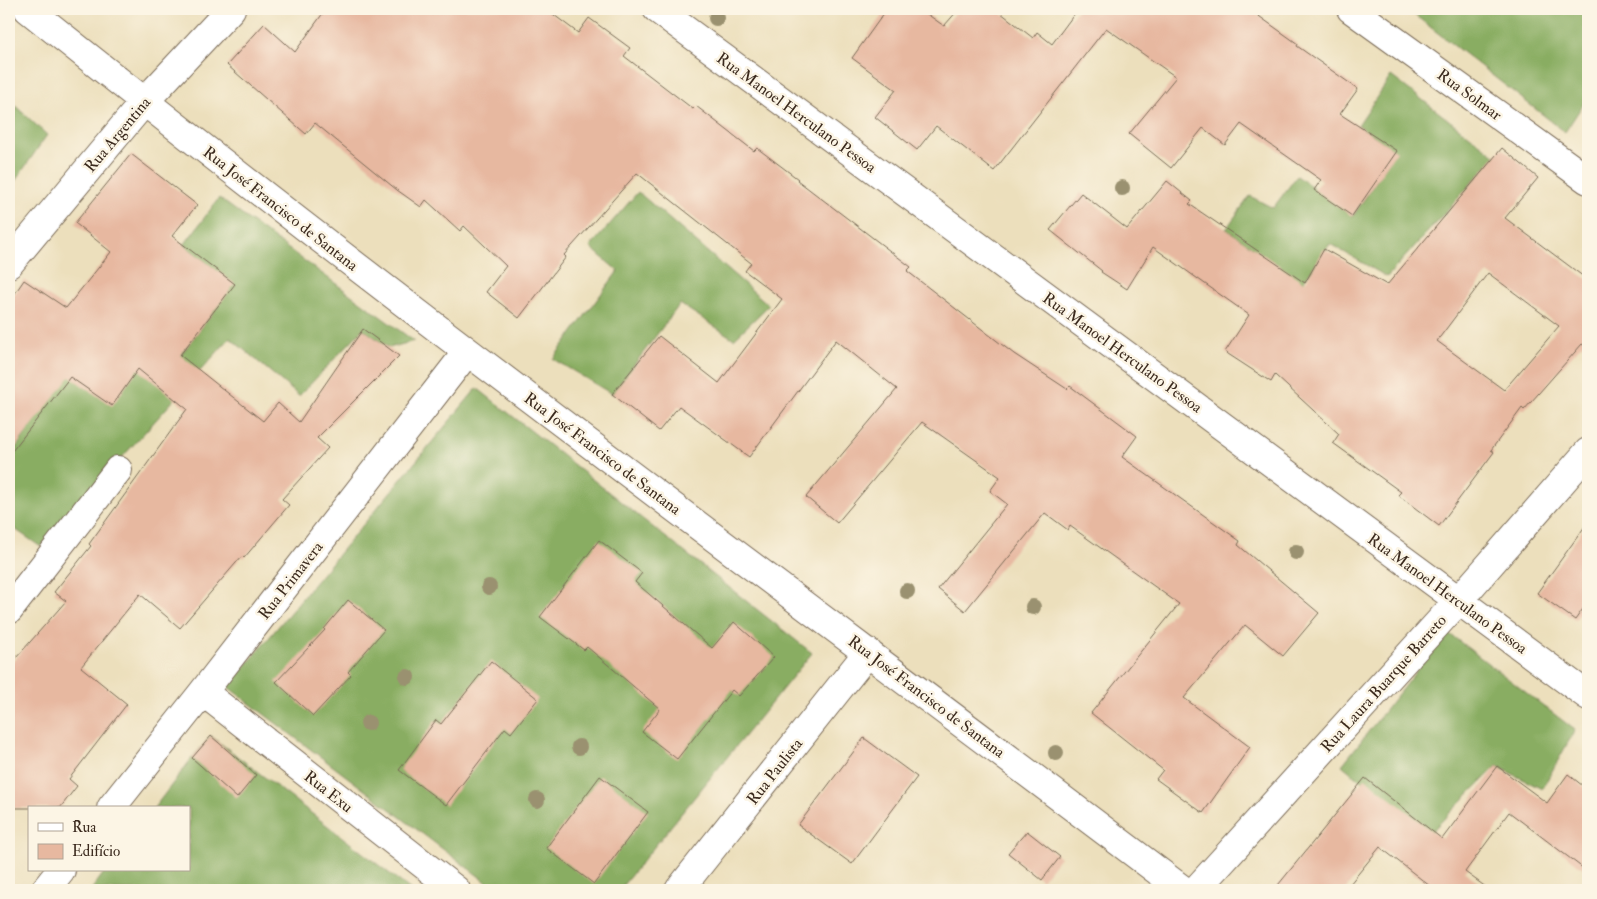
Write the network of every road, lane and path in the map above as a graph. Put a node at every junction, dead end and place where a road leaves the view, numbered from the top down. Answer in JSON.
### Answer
{"nodes":[{"id":1,"x":28,"y":9,"type":"edge"},
{"id":2,"x":231,"y":9,"type":"edge"},
{"id":3,"x":657,"y":9,"type":"edge"},
{"id":4,"x":1351,"y":9,"type":"edge"},
{"id":5,"x":144,"y":102,"type":"junction"},
{"id":6,"x":1588,"y":180,"type":"edge"},
{"id":7,"x":9,"y":264,"type":"edge"},
{"id":8,"x":467,"y":352,"type":"junction"},
{"id":9,"x":1588,"y":452,"type":"edge"},
{"id":10,"x":118,"y":470,"type":"dead end"},
{"id":11,"x":1459,"y":600,"type":"junction"},
{"id":12,"x":9,"y":610,"type":"edge"},
{"id":13,"x":868,"y":652,"type":"junction"},
{"id":14,"x":203,"y":692,"type":"junction"},
{"id":15,"x":1588,"y":696,"type":"edge"},
{"id":16,"x":113,"y":806,"type":"edge"},
{"id":17,"x":59,"y":872,"type":"edge"},
{"id":18,"x":45,"y":890,"type":"edge"},
{"id":19,"x":456,"y":890,"type":"edge"},
{"id":20,"x":680,"y":890,"type":"edge"},
{"id":21,"x":1183,"y":890,"type":"edge"},
{"id":22,"x":1196,"y":890,"type":"edge"}],
"edges":[{"from":1,"to":5,"type":"street","name":"Rua José Francisco de Santana"},
{"from":2,"to":5,"type":"street","name":"Rua Argentina"},
{"from":3,"to":11,"type":"street","name":"Rua Manoel Herculano Pessoa"},
{"from":4,"to":6,"type":"street","name":"Rua Solmar"},
{"from":5,"to":7,"type":"street","name":"Rua Argentina"},
{"from":5,"to":8,"type":"street","name":"Rua José Francisco de Santana"},
{"from":8,"to":13,"type":"street","name":"Rua José Francisco de Santana"},
{"from":8,"to":14,"type":"street","name":"Rua Primavera"},
{"from":9,"to":11,"type":"street","name":"Rua Laura Buarque Barreto"},
{"from":10,"to":12,"type":"street"},
{"from":11,"to":15,"type":"street","name":"Rua Manoel Herculano Pessoa"},
{"from":11,"to":22,"type":"street","name":"Rua Laura Buarque Barreto"},
{"from":13,"to":20,"type":"street","name":"Rua Paulista"},
{"from":13,"to":21,"type":"street","name":"Rua José Francisco de Santana"},
{"from":14,"to":16,"type":"street","name":"Rua Primavera"},
{"from":14,"to":19,"type":"street","name":"Rua Exu"},
{"from":17,"to":18,"type":"street"}]}
